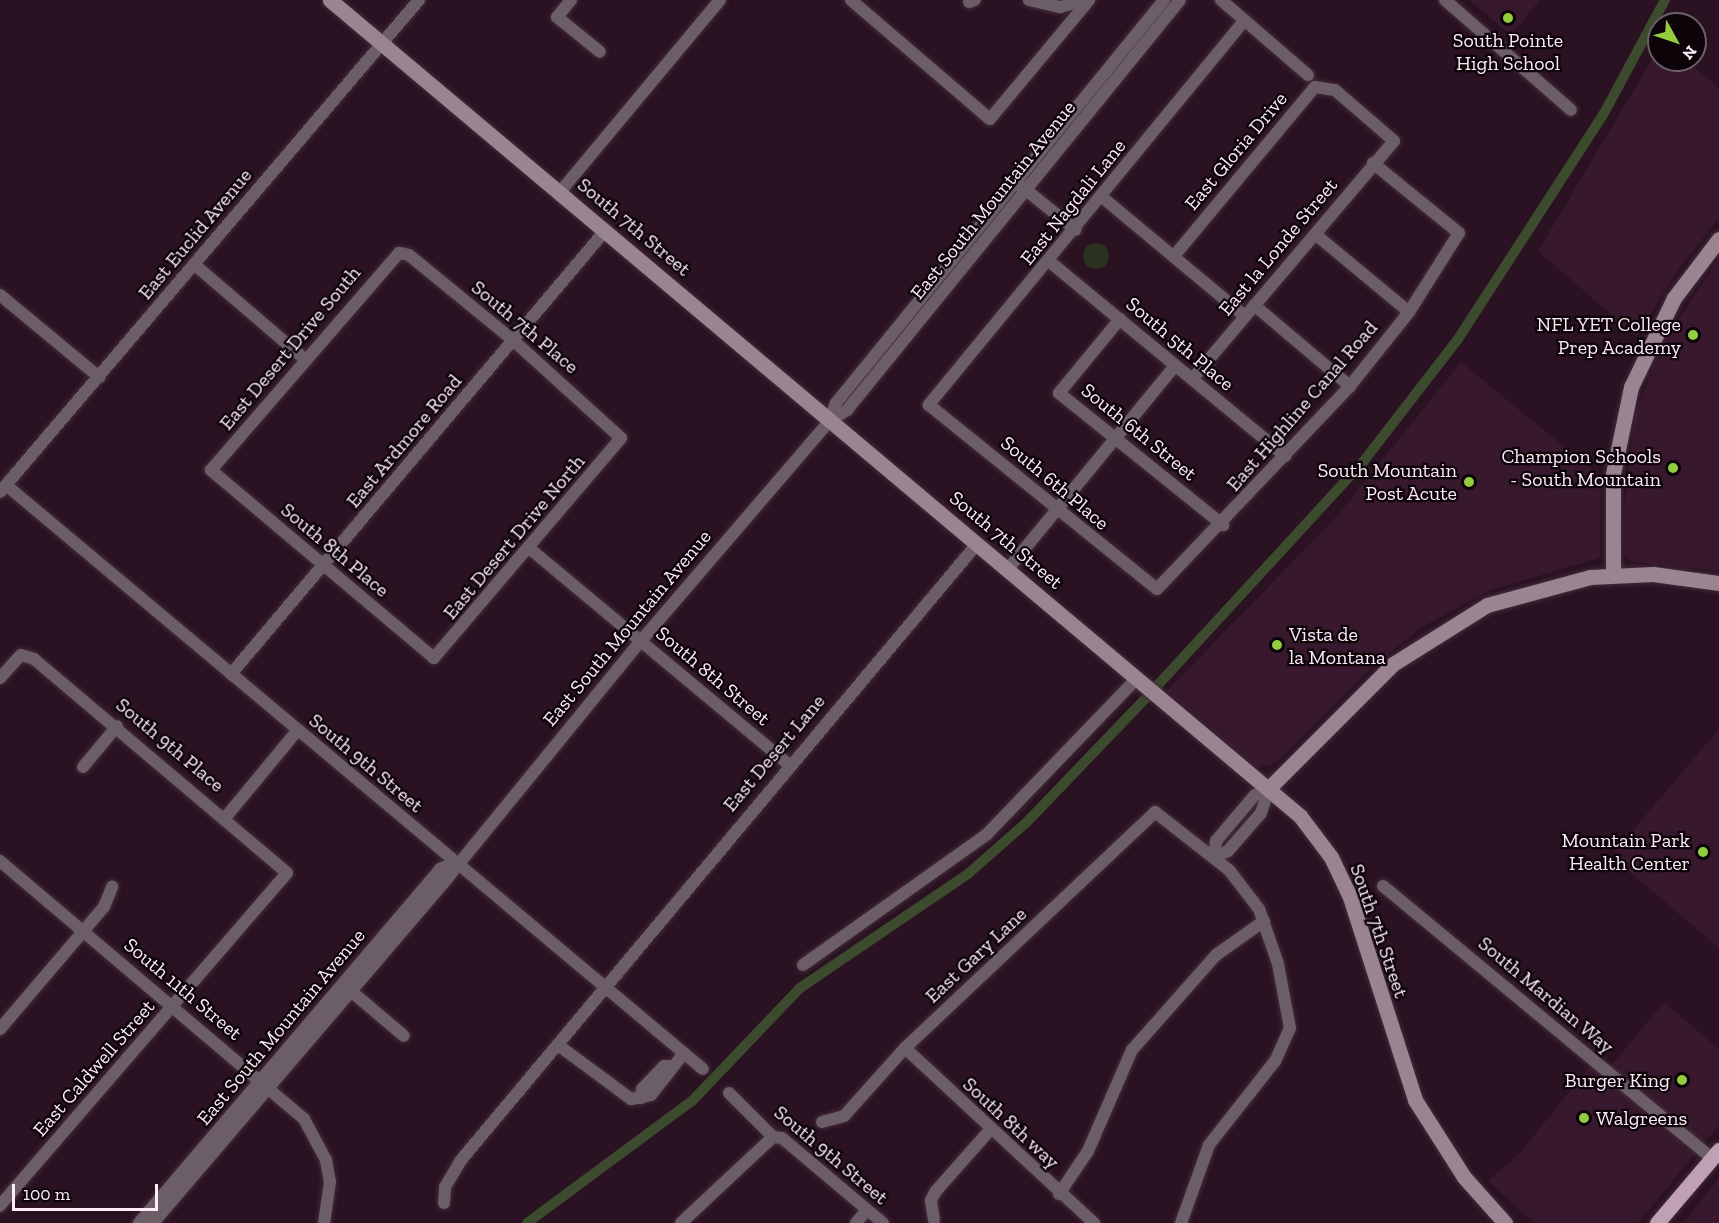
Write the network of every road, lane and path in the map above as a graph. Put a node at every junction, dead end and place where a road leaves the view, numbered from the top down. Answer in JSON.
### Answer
{"nodes":[{"id":1,"x":330,"y":0,"type":"edge"},
{"id":2,"x":419,"y":0,"type":"edge"},
{"id":3,"x":571,"y":0,"type":"edge"},
{"id":4,"x":720,"y":0,"type":"edge"},
{"id":5,"x":851,"y":0,"type":"edge"},
{"id":6,"x":1029,"y":0,"type":"edge"},
{"id":7,"x":1088,"y":0,"type":"edge"},
{"id":8,"x":1164,"y":0,"type":"edge"},
{"id":9,"x":1180,"y":0,"type":"edge"},
{"id":10,"x":1221,"y":0,"type":"edge"},
{"id":11,"x":1445,"y":0,"type":"edge"},
{"id":12,"x":1244,"y":21,"type":"junction"},
{"id":13,"x":383,"y":43,"type":"junction"},
{"id":14,"x":600,"y":52,"type":"dead end"},
{"id":15,"x":1308,"y":75,"type":"dead end"},
{"id":16,"x":1335,"y":90,"type":"joint"},
{"id":17,"x":1571,"y":110,"type":"dead end"},
{"id":18,"x":1373,"y":163,"type":"junction"},
{"id":19,"x":1021,"y":186,"type":"junction"},
{"id":20,"x":560,"y":192,"type":"junction"},
{"id":21,"x":1102,"y":197,"type":"junction"},
{"id":22,"x":1076,"y":230,"type":"junction"},
{"id":23,"x":605,"y":231,"type":"junction"},
{"id":24,"x":1316,"y":234,"type":"junction"},
{"id":25,"x":1719,"y":239,"type":"edge"},
{"id":26,"x":399,"y":253,"type":"joint"},
{"id":27,"x":1174,"y":256,"type":"junction"},
{"id":28,"x":1050,"y":262,"type":"junction"},
{"id":29,"x":195,"y":265,"type":"junction"},
{"id":30,"x":0,"y":295,"type":"edge"},
{"id":31,"x":1254,"y":305,"type":"junction"},
{"id":32,"x":1408,"y":312,"type":"junction"},
{"id":33,"x":1245,"y":316,"type":"junction"},
{"id":34,"x":1120,"y":319,"type":"junction"},
{"id":35,"x":514,"y":341,"type":"junction"},
{"id":36,"x":306,"y":360,"type":"junction"},
{"id":37,"x":1173,"y":368,"type":"junction"},
{"id":38,"x":99,"y":377,"type":"junction"},
{"id":39,"x":1191,"y":379,"type":"junction"},
{"id":40,"x":1350,"y":386,"type":"junction"},
{"id":41,"x":929,"y":405,"type":"joint"},
{"id":42,"x":830,"y":420,"type":"junction"},
{"id":43,"x":621,"y":438,"type":"joint"},
{"id":44,"x":1116,"y":438,"type":"junction"},
{"id":45,"x":1285,"y":456,"type":"junction"},
{"id":46,"x":211,"y":470,"type":"joint"},
{"id":47,"x":3,"y":489,"type":"edge"},
{"id":48,"x":1057,"y":510,"type":"junction"},
{"id":49,"x":1223,"y":525,"type":"junction"},
{"id":50,"x":978,"y":544,"type":"junction"},
{"id":51,"x":529,"y":548,"type":"junction"},
{"id":52,"x":325,"y":566,"type":"junction"},
{"id":53,"x":1008,"y":569,"type":"junction"},
{"id":54,"x":1613,"y":575,"type":"junction"},
{"id":55,"x":1719,"y":583,"type":"edge"},
{"id":56,"x":1157,"y":589,"type":"joint"},
{"id":57,"x":640,"y":642,"type":"junction"},
{"id":58,"x":434,"y":658,"type":"joint"},
{"id":59,"x":231,"y":674,"type":"junction"},
{"id":60,"x":0,"y":678,"type":"edge"},
{"id":61,"x":1137,"y":678,"type":"junction"},
{"id":62,"x":117,"y":726,"type":"junction"},
{"id":63,"x":297,"y":731,"type":"junction"},
{"id":64,"x":789,"y":765,"type":"junction"},
{"id":65,"x":83,"y":767,"type":"dead end"},
{"id":66,"x":1269,"y":788,"type":"junction"},
{"id":67,"x":225,"y":818,"type":"junction"},
{"id":68,"x":1229,"y":826,"type":"junction"},
{"id":69,"x":1241,"y":836,"type":"junction"},
{"id":70,"x":1214,"y":857,"type":"junction"},
{"id":71,"x":0,"y":861,"type":"edge"},
{"id":72,"x":455,"y":862,"type":"junction"},
{"id":73,"x":287,"y":873,"type":"joint"},
{"id":74,"x":1383,"y":886,"type":"dead end"},
{"id":75,"x":112,"y":887,"type":"dead end"},
{"id":76,"x":1264,"y":921,"type":"junction"},
{"id":77,"x":85,"y":931,"type":"junction"},
{"id":78,"x":802,"y":965,"type":"dead end"},
{"id":79,"x":347,"y":988,"type":"junction"},
{"id":80,"x":602,"y":989,"type":"junction"},
{"id":81,"x":173,"y":1006,"type":"junction"},
{"id":82,"x":0,"y":1029,"type":"edge"},
{"id":83,"x":404,"y":1036,"type":"dead end"},
{"id":84,"x":558,"y":1045,"type":"junction"},
{"id":85,"x":905,"y":1048,"type":"junction"},
{"id":86,"x":684,"y":1053,"type":"junction"},
{"id":87,"x":703,"y":1069,"type":"dead end"},
{"id":88,"x":265,"y":1084,"type":"junction"},
{"id":89,"x":729,"y":1093,"type":"dead end"},
{"id":90,"x":822,"y":1122,"type":"dead end"},
{"id":91,"x":989,"y":1131,"type":"junction"},
{"id":92,"x":772,"y":1137,"type":"junction"},
{"id":93,"x":1716,"y":1154,"type":"edge"},
{"id":94,"x":1059,"y":1194,"type":"junction"},
{"id":95,"x":444,"y":1203,"type":"dead end"},
{"id":96,"x":0,"y":1206,"type":"edge"},
{"id":97,"x":867,"y":1210,"type":"junction"},
{"id":98,"x":934,"y":1220,"type":"dead end"},
{"id":99,"x":139,"y":1223,"type":"edge"},
{"id":100,"x":153,"y":1223,"type":"edge"},
{"id":101,"x":324,"y":1223,"type":"edge"},
{"id":102,"x":681,"y":1223,"type":"edge"},
{"id":103,"x":856,"y":1223,"type":"edge"},
{"id":104,"x":883,"y":1223,"type":"edge"},
{"id":105,"x":1094,"y":1223,"type":"edge"},
{"id":106,"x":1181,"y":1223,"type":"edge"},
{"id":107,"x":1505,"y":1223,"type":"edge"},
{"id":108,"x":1657,"y":1223,"type":"edge"}],
"edges":[{"from":1,"to":13,"type":"main road","name":"South 7th Street"},
{"from":2,"to":13,"type":"street","name":"East Euclid Avenue"},
{"from":3,"to":14,"type":"street"},
{"from":4,"to":20,"type":"street"},
{"from":5,"to":7,"type":"street"},
{"from":6,"to":7,"type":"street"},
{"from":8,"to":19,"type":"street","name":"East South Mountain Avenue"},
{"from":9,"to":19,"type":"street","name":"East South Mountain Avenue"},
{"from":10,"to":12,"type":"street"},
{"from":11,"to":17,"type":"street"},
{"from":12,"to":15,"type":"street"},
{"from":12,"to":21,"type":"street","name":"East Nagdali Lane"},
{"from":13,"to":20,"type":"main road","name":"South 7th Street"},
{"from":13,"to":29,"type":"street","name":"East Euclid Avenue"},
{"from":16,"to":18,"type":"street","name":"East la Londe Street"},
{"from":16,"to":27,"type":"street","name":"East Gloria Drive"},
{"from":18,"to":24,"type":"street","name":"East la Londe Street"},
{"from":18,"to":32,"type":"street","name":"East Highline Canal Road"},
{"from":19,"to":22,"type":"street"},
{"from":19,"to":42,"type":"street","name":"East South Mountain Avenue"},
{"from":20,"to":23,"type":"main road","name":"South 7th Street"},
{"from":21,"to":22,"type":"street","name":"East Nagdali Lane"},
{"from":21,"to":27,"type":"street"},
{"from":22,"to":28,"type":"street","name":"East Nagdali Lane"},
{"from":23,"to":35,"type":"street","name":"East Ardmore Road"},
{"from":23,"to":42,"type":"main road","name":"South 7th Street"},
{"from":24,"to":31,"type":"street","name":"East la Londe Street"},
{"from":24,"to":32,"type":"street"},
{"from":25,"to":54,"type":"main road"},
{"from":26,"to":35,"type":"street","name":"South 7th Place"},
{"from":26,"to":36,"type":"street","name":"East Desert Drive South"},
{"from":27,"to":33,"type":"street"},
{"from":28,"to":34,"type":"street","name":"South 5th Place"},
{"from":28,"to":41,"type":"street","name":"East Nagdali Lane"},
{"from":29,"to":36,"type":"street"},
{"from":29,"to":38,"type":"street","name":"East Euclid Avenue"},
{"from":30,"to":38,"type":"street"},
{"from":31,"to":33,"type":"street","name":"East la Londe Street"},
{"from":31,"to":40,"type":"street"},
{"from":32,"to":40,"type":"street","name":"East Highline Canal Road"},
{"from":33,"to":39,"type":"street","name":"East la Londe Street"},
{"from":34,"to":37,"type":"street","name":"South 5th Place"},
{"from":34,"to":44,"type":"street","name":"South 6th Street"},
{"from":35,"to":43,"type":"street","name":"South 7th Place"},
{"from":35,"to":52,"type":"street","name":"East Ardmore Road"},
{"from":36,"to":46,"type":"street","name":"East Desert Drive South"},
{"from":37,"to":39,"type":"street","name":"South 5th Place"},
{"from":37,"to":44,"type":"street"},
{"from":38,"to":47,"type":"street","name":"East Euclid Avenue"},
{"from":39,"to":45,"type":"street","name":"South 5th Place"},
{"from":40,"to":45,"type":"street","name":"East Highline Canal Road"},
{"from":41,"to":48,"type":"street","name":"South 6th Place"},
{"from":42,"to":50,"type":"main road","name":"South 7th Street"},
{"from":42,"to":57,"type":"street","name":"East South Mountain Avenue"},
{"from":43,"to":51,"type":"street","name":"East Desert Drive North"},
{"from":44,"to":48,"type":"street"},
{"from":44,"to":49,"type":"street","name":"South 6th Street"},
{"from":45,"to":49,"type":"street","name":"East Highline Canal Road"},
{"from":46,"to":52,"type":"street","name":"South 8th Place"},
{"from":47,"to":59,"type":"street","name":"South 9th Street"},
{"from":48,"to":53,"type":"street"},
{"from":48,"to":56,"type":"street","name":"South 6th Place"},
{"from":49,"to":56,"type":"street","name":"East Highline Canal Road"},
{"from":50,"to":53,"type":"main road","name":"South 7th Street"},
{"from":50,"to":64,"type":"street","name":"East Desert Lane"},
{"from":51,"to":57,"type":"street","name":"South 8th Street"},
{"from":51,"to":58,"type":"street","name":"East Desert Drive North"},
{"from":52,"to":58,"type":"street","name":"South 8th Place"},
{"from":52,"to":59,"type":"street","name":"East Ardmore Road"},
{"from":53,"to":61,"type":"main road","name":"South 7th Street"},
{"from":54,"to":55,"type":"main road"},
{"from":54,"to":66,"type":"main road"},
{"from":57,"to":64,"type":"street","name":"South 8th Street"},
{"from":57,"to":72,"type":"street","name":"East South Mountain Avenue"},
{"from":59,"to":63,"type":"street","name":"South 9th Street"},
{"from":60,"to":62,"type":"street","name":"South 9th Place"},
{"from":61,"to":66,"type":"main road","name":"South 7th Street"},
{"from":61,"to":78,"type":"street"},
{"from":62,"to":65,"type":"street"},
{"from":62,"to":67,"type":"street","name":"South 9th Place"},
{"from":63,"to":67,"type":"street"},
{"from":63,"to":72,"type":"street","name":"South 9th Street"},
{"from":64,"to":80,"type":"street","name":"East Desert Lane"},
{"from":66,"to":68,"type":"street"},
{"from":66,"to":69,"type":"street"},
{"from":66,"to":107,"type":"main road","name":"South 7th Street"},
{"from":67,"to":73,"type":"street","name":"South 9th Place"},
{"from":68,"to":69,"type":"street"},
{"from":68,"to":70,"type":"street"},
{"from":69,"to":70,"type":"street"},
{"from":70,"to":76,"type":"street"},
{"from":70,"to":85,"type":"street","name":"East Gary Lane"},
{"from":71,"to":77,"type":"street","name":"South 11th Street"},
{"from":72,"to":79,"type":"street","name":"East South Mountain Avenue"},
{"from":72,"to":80,"type":"street","name":"South 9th Street"},
{"from":73,"to":81,"type":"street","name":"East Caldwell Street"},
{"from":74,"to":93,"type":"street","name":"South Mardian Way"},
{"from":75,"to":77,"type":"street"},
{"from":76,"to":94,"type":"street"},
{"from":76,"to":106,"type":"street"},
{"from":77,"to":81,"type":"street","name":"South 11th Street"},
{"from":77,"to":82,"type":"street"},
{"from":79,"to":83,"type":"street"},
{"from":79,"to":88,"type":"street","name":"East South Mountain Avenue"},
{"from":80,"to":84,"type":"street","name":"East Desert Lane"},
{"from":80,"to":86,"type":"street","name":"South 9th Street"},
{"from":81,"to":88,"type":"street","name":"South 11th Street"},
{"from":81,"to":96,"type":"street","name":"East Caldwell Street"},
{"from":84,"to":86,"type":"street"},
{"from":84,"to":95,"type":"street","name":"East Desert Lane"},
{"from":85,"to":90,"type":"street","name":"East Gary Lane"},
{"from":85,"to":91,"type":"street","name":"South 8th way"},
{"from":86,"to":87,"type":"street","name":"South 9th Street"},
{"from":88,"to":99,"type":"street","name":"East South Mountain Avenue"},
{"from":88,"to":100,"type":"street","name":"East South Mountain Avenue"},
{"from":88,"to":101,"type":"street","name":"South 11th Street"},
{"from":89,"to":92,"type":"street","name":"South 9th Street"},
{"from":91,"to":94,"type":"street","name":"South 8th way"},
{"from":91,"to":98,"type":"street"},
{"from":92,"to":97,"type":"street","name":"South 9th Street"},
{"from":92,"to":102,"type":"street"},
{"from":93,"to":108,"type":"main road"},
{"from":94,"to":105,"type":"street","name":"South 8th way"},
{"from":97,"to":103,"type":"street"},
{"from":97,"to":104,"type":"street","name":"South 9th Street"}]}
